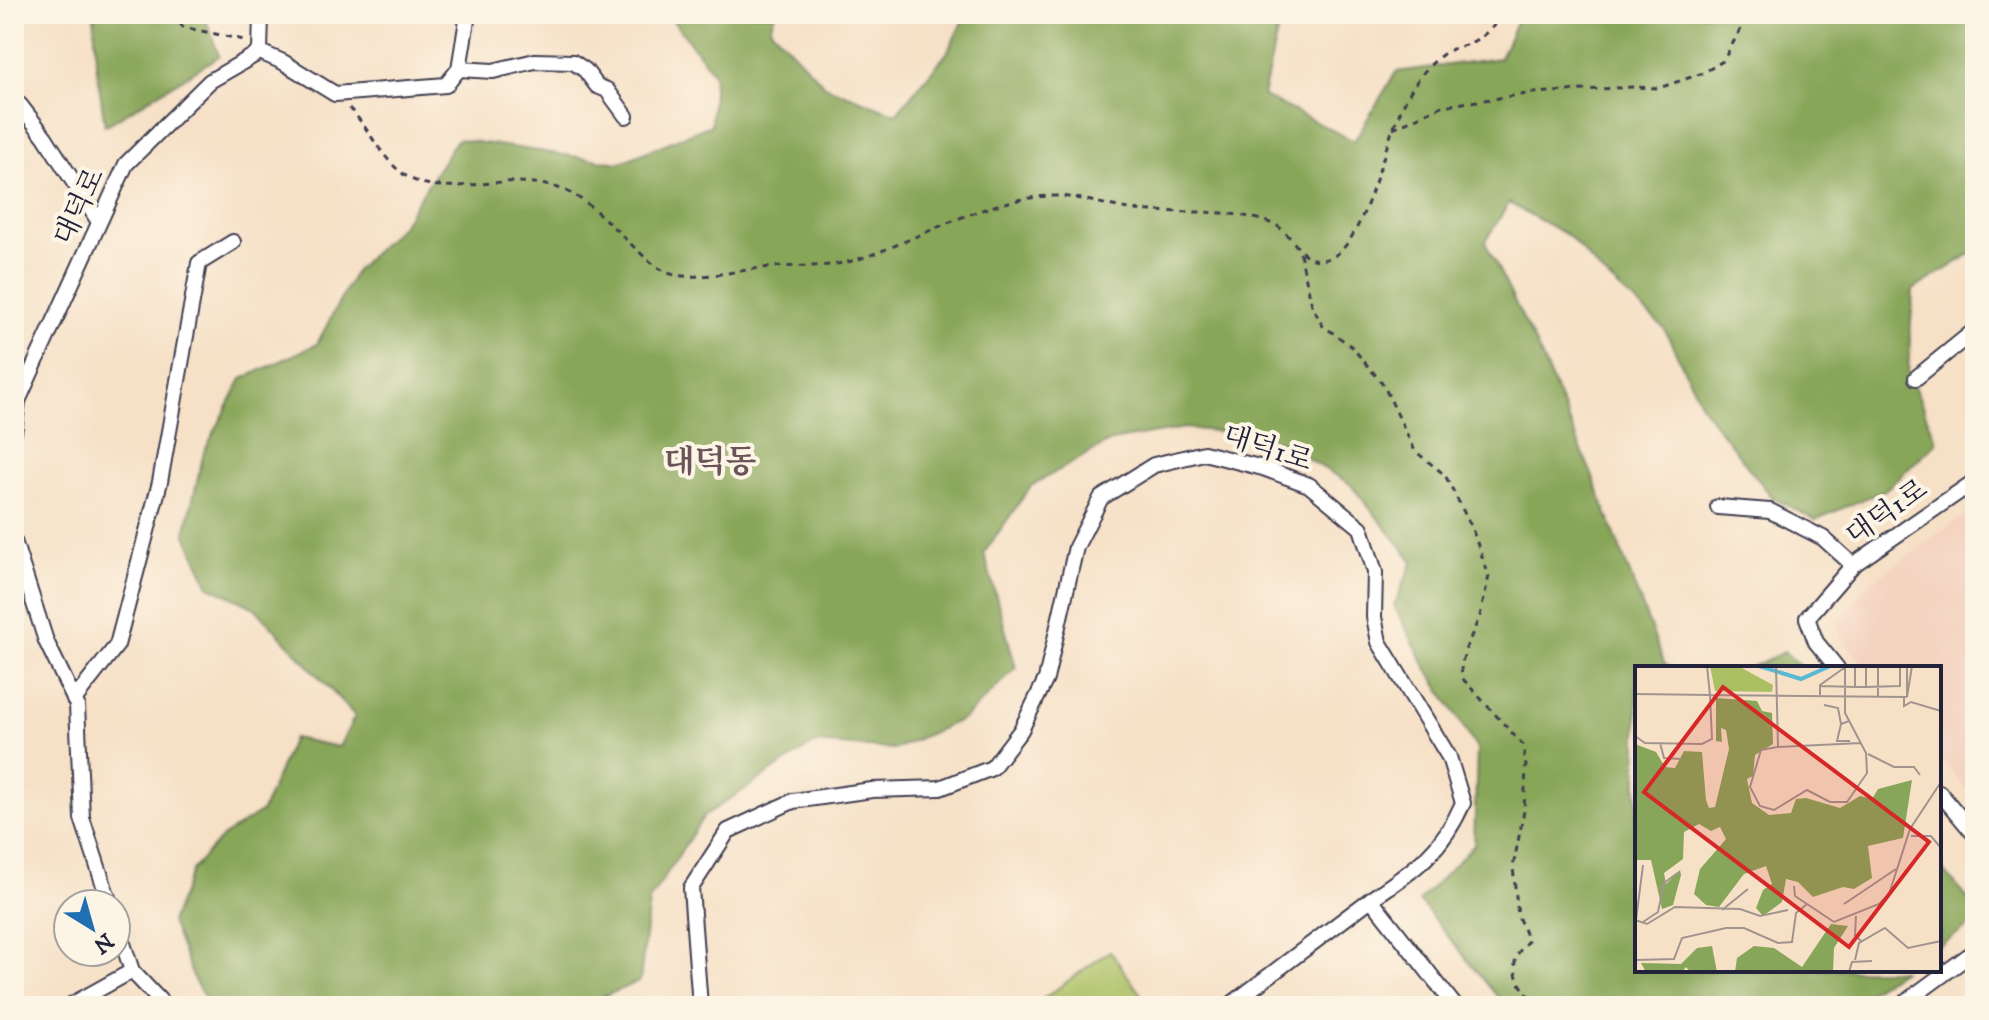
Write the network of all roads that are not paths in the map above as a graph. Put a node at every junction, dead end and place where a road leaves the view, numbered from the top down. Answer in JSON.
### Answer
{"nodes":[{"id":1,"x":261,"y":14,"type":"edge"},
{"id":2,"x":468,"y":14,"type":"edge"},
{"id":3,"x":260,"y":48,"type":"junction"},
{"id":4,"x":459,"y":69,"type":"junction"},
{"id":5,"x":14,"y":104,"type":"edge"},
{"id":6,"x":626,"y":116,"type":"dead end"},
{"id":7,"x":99,"y":222,"type":"junction"},
{"id":8,"x":233,"y":242,"type":"dead end"},
{"id":9,"x":1975,"y":330,"type":"edge"},
{"id":10,"x":1916,"y":378,"type":"dead end"},
{"id":11,"x":14,"y":433,"type":"edge"},
{"id":12,"x":1975,"y":481,"type":"edge"},
{"id":13,"x":1718,"y":507,"type":"dead end"},
{"id":14,"x":14,"y":541,"type":"edge"},
{"id":15,"x":1853,"y":565,"type":"junction"},
{"id":16,"x":1835,"y":666,"type":"edge"},
{"id":17,"x":74,"y":700,"type":"junction"},
{"id":18,"x":1941,"y":794,"type":"edge"},
{"id":19,"x":1975,"y":835,"type":"edge"},
{"id":20,"x":105,"y":888,"type":"edge"},
{"id":21,"x":1371,"y":899,"type":"junction"},
{"id":22,"x":1975,"y":951,"type":"edge"},
{"id":23,"x":131,"y":968,"type":"edge"},
{"id":24,"x":132,"y":971,"type":"junction"},
{"id":25,"x":69,"y":1006,"type":"edge"},
{"id":26,"x":165,"y":1006,"type":"edge"},
{"id":27,"x":700,"y":1006,"type":"edge"},
{"id":28,"x":1229,"y":1006,"type":"edge"},
{"id":29,"x":1455,"y":1006,"type":"edge"},
{"id":30,"x":1900,"y":1006,"type":"edge"}],
"edges":[{"from":1,"to":3,"type":"street"},
{"from":2,"to":4,"type":"street"},
{"from":3,"to":4,"type":"street"},
{"from":3,"to":7,"type":"street","name":"대덕로"},
{"from":4,"to":6,"type":"street"},
{"from":5,"to":7,"type":"street"},
{"from":7,"to":11,"type":"street","name":"대덕로"},
{"from":8,"to":17,"type":"street"},
{"from":9,"to":10,"type":"street"},
{"from":12,"to":15,"type":"street","name":"대덕1로"},
{"from":13,"to":15,"type":"street"},
{"from":14,"to":17,"type":"street"},
{"from":15,"to":16,"type":"street","name":"대덕1로"},
{"from":17,"to":20,"type":"street"},
{"from":18,"to":19,"type":"street"},
{"from":21,"to":27,"type":"street","name":"대덕1로"},
{"from":21,"to":28,"type":"street","name":"대덕1로"},
{"from":21,"to":29,"type":"street"},
{"from":22,"to":30,"type":"street"},
{"from":23,"to":24,"type":"street"},
{"from":24,"to":25,"type":"street"},
{"from":24,"to":26,"type":"street"}]}
